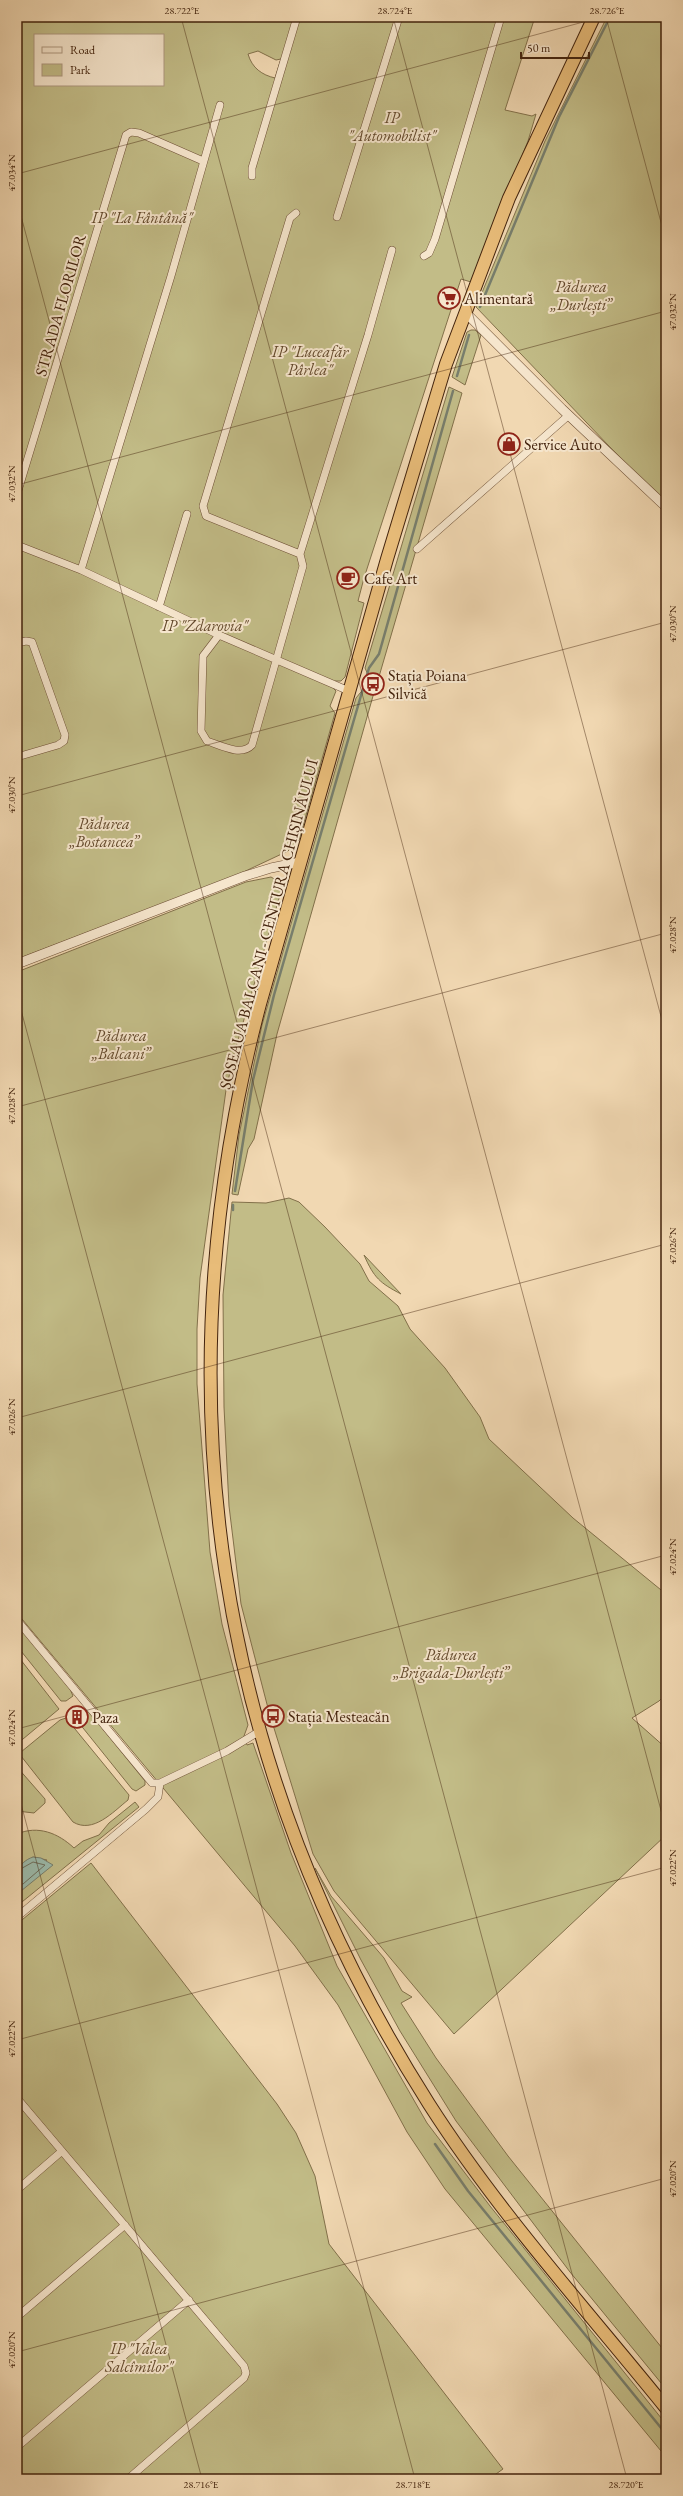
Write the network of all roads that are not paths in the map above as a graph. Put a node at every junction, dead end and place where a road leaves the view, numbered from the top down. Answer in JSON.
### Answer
{"nodes":[{"id":1,"x":297,"y":17,"type":"edge"},
{"id":2,"x":399,"y":17,"type":"edge"},
{"id":3,"x":501,"y":17,"type":"edge"},
{"id":4,"x":594,"y":17,"type":"edge"},
{"id":5,"x":220,"y":105,"type":"dead end"},
{"id":6,"x":202,"y":161,"type":"junction"},
{"id":7,"x":252,"y":176,"type":"dead end"},
{"id":8,"x":296,"y":213,"type":"dead end"},
{"id":9,"x":337,"y":217,"type":"dead end"},
{"id":10,"x":392,"y":250,"type":"dead end"},
{"id":11,"x":424,"y":256,"type":"dead end"},
{"id":12,"x":465,"y":312,"type":"junction"},
{"id":13,"x":569,"y":415,"type":"junction"},
{"id":14,"x":17,"y":494,"type":"edge"},
{"id":15,"x":666,"y":507,"type":"edge"},
{"id":16,"x":187,"y":514,"type":"dead end"},
{"id":17,"x":17,"y":545,"type":"edge"},
{"id":18,"x":417,"y":550,"type":"dead end"},
{"id":19,"x":300,"y":554,"type":"junction"},
{"id":20,"x":81,"y":570,"type":"junction"},
{"id":21,"x":159,"y":607,"type":"junction"},
{"id":22,"x":219,"y":635,"type":"junction"},
{"id":23,"x":17,"y":643,"type":"edge"},
{"id":24,"x":275,"y":659,"type":"junction"},
{"id":25,"x":349,"y":691,"type":"junction"},
{"id":26,"x":17,"y":757,"type":"edge"},
{"id":27,"x":300,"y":862,"type":"junction"},
{"id":28,"x":17,"y":963,"type":"edge"},
{"id":29,"x":17,"y":1620,"type":"edge"},
{"id":30,"x":260,"y":1731,"type":"junction"},
{"id":31,"x":160,"y":1783,"type":"junction"},
{"id":32,"x":17,"y":1917,"type":"edge"},
{"id":33,"x":17,"y":2098,"type":"edge"},
{"id":34,"x":62,"y":2151,"type":"junction"},
{"id":35,"x":17,"y":2190,"type":"edge"},
{"id":36,"x":125,"y":2225,"type":"junction"},
{"id":37,"x":188,"y":2300,"type":"junction"},
{"id":38,"x":17,"y":2317,"type":"edge"},
{"id":39,"x":666,"y":2408,"type":"edge"},
{"id":40,"x":17,"y":2447,"type":"edge"},
{"id":41,"x":128,"y":2479,"type":"edge"}],
"edges":[{"from":1,"to":7,"type":"street"},
{"from":2,"to":9,"type":"street"},
{"from":3,"to":11,"type":"street"},
{"from":4,"to":12,"type":"highway","name":"ȘOSEAUA BALCANI - CENTURA CHIȘINĂULUI"},
{"from":5,"to":6,"type":"street"},
{"from":6,"to":14,"type":"street","name":"STRADA FLORILOR"},
{"from":6,"to":20,"type":"street"},
{"from":8,"to":19,"type":"street"},
{"from":10,"to":19,"type":"street"},
{"from":12,"to":13,"type":"street"},
{"from":12,"to":25,"type":"highway","name":"ȘOSEAUA BALCANI - CENTURA CHIȘINĂULUI"},
{"from":13,"to":15,"type":"street"},
{"from":13,"to":18,"type":"street"},
{"from":16,"to":21,"type":"street"},
{"from":17,"to":20,"type":"street"},
{"from":19,"to":24,"type":"street"},
{"from":20,"to":21,"type":"street"},
{"from":21,"to":22,"type":"street"},
{"from":22,"to":24,"type":"street"},
{"from":22,"to":24,"type":"street"},
{"from":23,"to":26,"type":"street"},
{"from":24,"to":25,"type":"street"},
{"from":25,"to":27,"type":"highway","name":"ȘOSEAUA BALCANI - CENTURA CHIȘINĂULUI"},
{"from":27,"to":28,"type":"street"},
{"from":27,"to":30,"type":"highway","name":"ȘOSEAUA BALCANI - CENTURA CHIȘINĂULUI"},
{"from":29,"to":31,"type":"street"},
{"from":30,"to":31,"type":"street"},
{"from":30,"to":39,"type":"highway","name":"ȘOSEAUA BALCANI - CENTURA CHIȘINĂULUI"},
{"from":31,"to":32,"type":"street"},
{"from":33,"to":34,"type":"street"},
{"from":34,"to":35,"type":"street"},
{"from":34,"to":36,"type":"street"},
{"from":36,"to":37,"type":"street"},
{"from":36,"to":38,"type":"street"},
{"from":37,"to":40,"type":"street"},
{"from":37,"to":41,"type":"street"}]}
